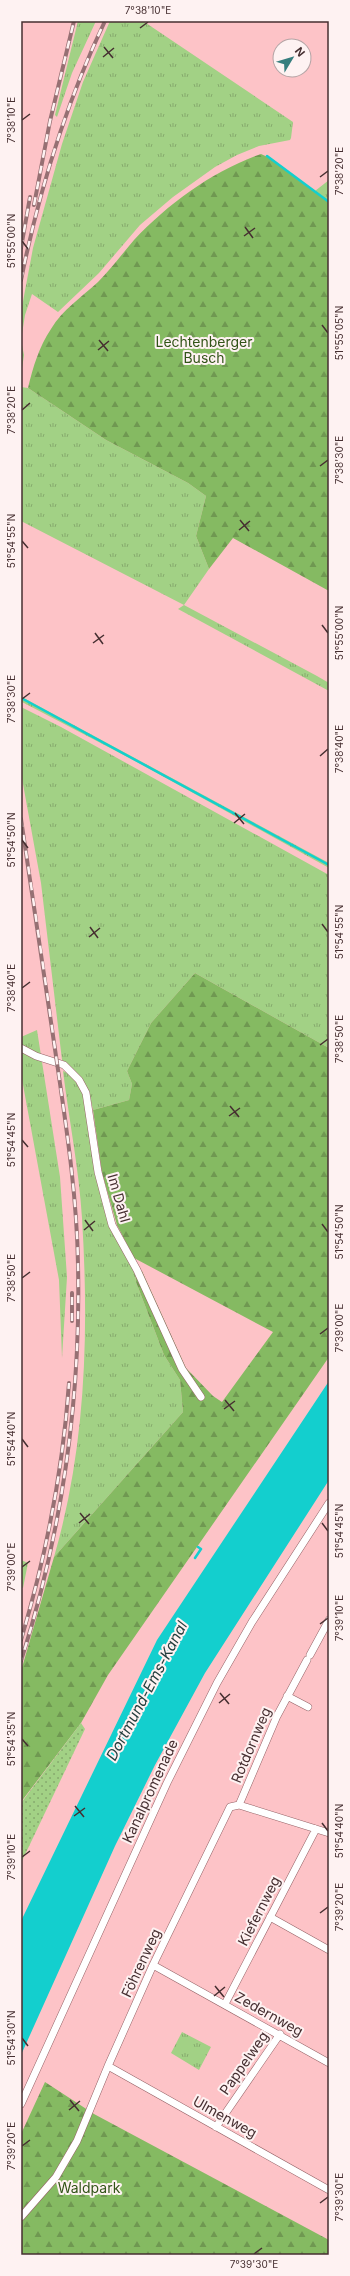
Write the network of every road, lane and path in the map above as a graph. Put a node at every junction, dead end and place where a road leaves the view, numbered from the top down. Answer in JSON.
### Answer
{"nodes":[{"id":1,"x":21,"y":1048,"type":"edge"},
{"id":2,"x":201,"y":1397,"type":"dead end"},
{"id":3,"x":329,"y":1503,"type":"edge"},
{"id":4,"x":329,"y":1620,"type":"edge"},
{"id":5,"x":287,"y":1696,"type":"junction"},
{"id":6,"x":308,"y":1706,"type":"dead end"},
{"id":7,"x":239,"y":1805,"type":"junction"},
{"id":8,"x":316,"y":1829,"type":"junction"},
{"id":9,"x":329,"y":1833,"type":"edge"},
{"id":10,"x":270,"y":1917,"type":"junction"},
{"id":11,"x":329,"y":1950,"type":"edge"},
{"id":12,"x":153,"y":1965,"type":"junction"},
{"id":13,"x":225,"y":2004,"type":"junction"},
{"id":14,"x":280,"y":2034,"type":"junction"},
{"id":15,"x":329,"y":2053,"type":"edge"},
{"id":16,"x":327,"y":2062,"type":"edge"},
{"id":17,"x":108,"y":2066,"type":"junction"},
{"id":18,"x":21,"y":2104,"type":"edge"},
{"id":19,"x":216,"y":2127,"type":"junction"},
{"id":20,"x":329,"y":2190,"type":"edge"},
{"id":21,"x":21,"y":2217,"type":"edge"}],
"edges":[{"from":1,"to":2,"type":"street","name":"Im Dahl"},
{"from":3,"to":18,"type":"street","name":"Kanalpromenade"},
{"from":4,"to":5,"type":"street","name":"Rotdornweg"},
{"from":5,"to":6,"type":"street","name":"Rotdornweg"},
{"from":5,"to":7,"type":"street","name":"Rotdornweg"},
{"from":7,"to":8,"type":"street"},
{"from":7,"to":12,"type":"street","name":"Föhrenweg"},
{"from":8,"to":9,"type":"street"},
{"from":8,"to":10,"type":"street","name":"Kiefernweg"},
{"from":10,"to":11,"type":"street"},
{"from":10,"to":13,"type":"street","name":"Kiefernweg"},
{"from":12,"to":13,"type":"street","name":"Zedernweg"},
{"from":12,"to":17,"type":"street","name":"Föhrenweg"},
{"from":13,"to":14,"type":"street","name":"Zedernweg"},
{"from":14,"to":16,"type":"street","name":"Zedernweg"},
{"from":14,"to":19,"type":"street","name":"Pappelweg"},
{"from":15,"to":16,"type":"street"},
{"from":17,"to":19,"type":"street","name":"Ulmenweg"},
{"from":17,"to":21,"type":"street","name":"Föhrenweg"},
{"from":19,"to":20,"type":"street","name":"Ulmenweg"}]}
